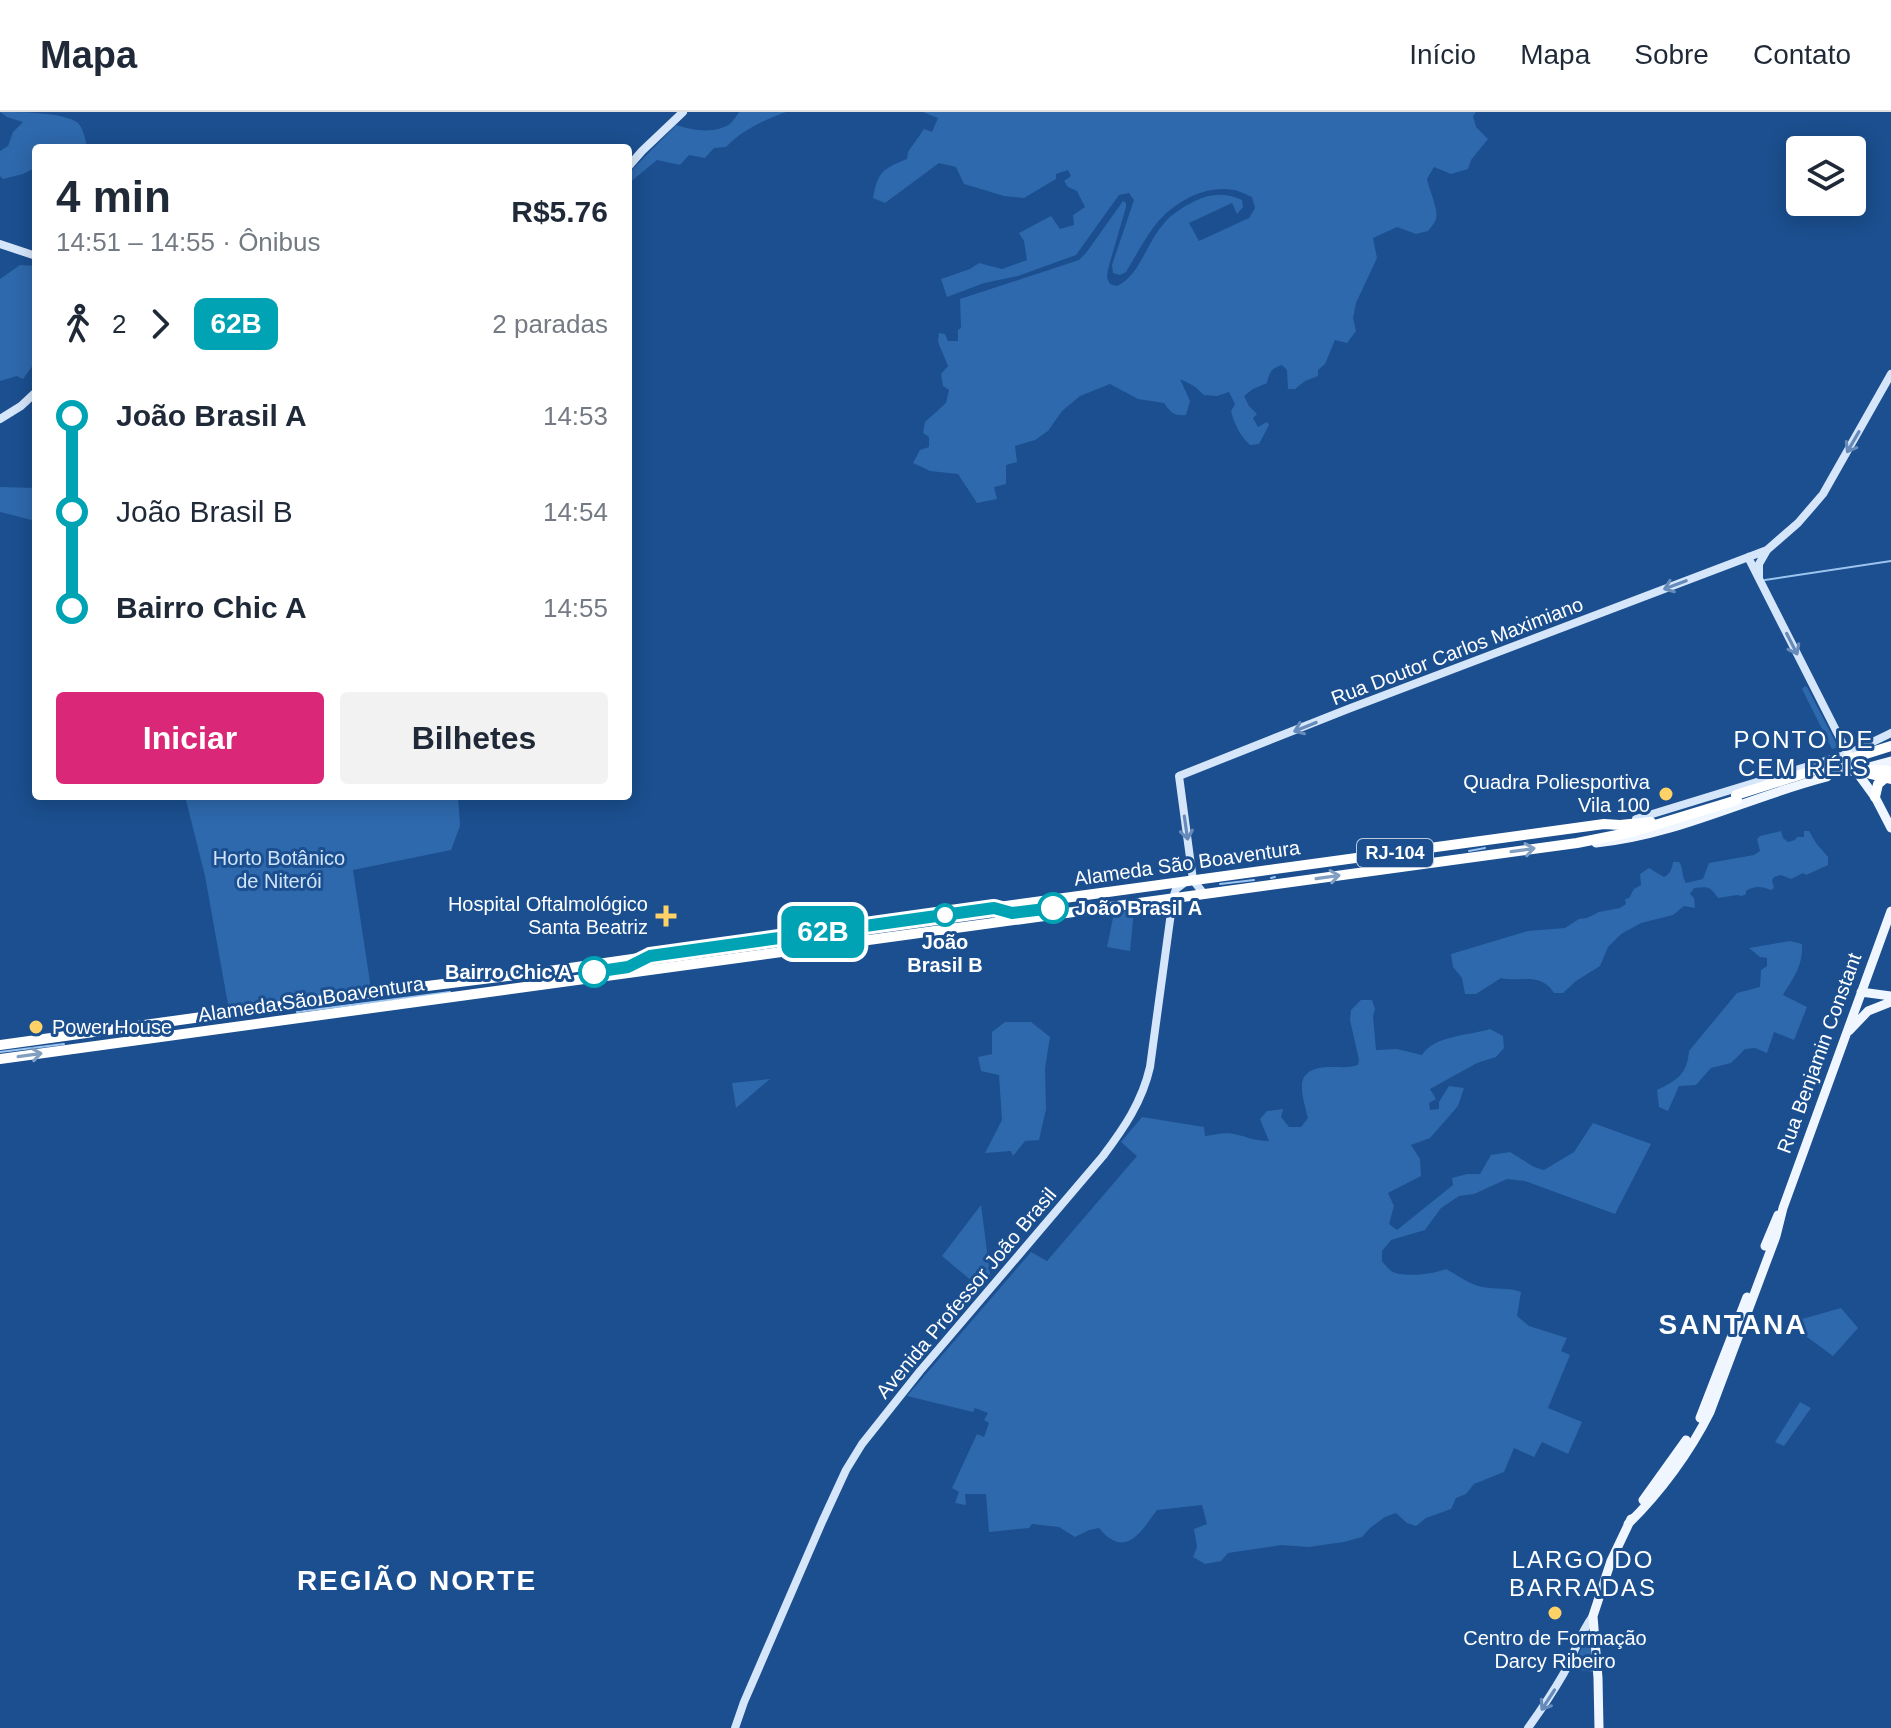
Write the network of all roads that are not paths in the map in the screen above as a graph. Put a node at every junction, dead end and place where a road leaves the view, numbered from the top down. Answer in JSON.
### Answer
{"nodes":[{"id":1,"x":683,"y":112,"type":"edge"},
{"id":2,"x":632,"y":162,"type":"edge"},
{"id":3,"x":0,"y":244,"type":"edge"},
{"id":4,"x":32,"y":255,"type":"edge"},
{"id":5,"x":1891,"y":374,"type":"edge"},
{"id":6,"x":32,"y":396,"type":"edge"},
{"id":7,"x":0,"y":419,"type":"edge"},
{"id":8,"x":1767,"y":550,"type":"junction"},
{"id":9,"x":1751,"y":556,"type":"junction"},
{"id":10,"x":1759,"y":578,"type":"junction"},
{"id":11,"x":1891,"y":733,"type":"edge"},
{"id":12,"x":1891,"y":746,"type":"edge"},
{"id":13,"x":1848,"y":754,"type":"junction"},
{"id":14,"x":1891,"y":761,"type":"edge"},
{"id":15,"x":1795,"y":771,"type":"junction"},
{"id":16,"x":1856,"y":771,"type":"junction"},
{"id":17,"x":1874,"y":771,"type":"junction"},
{"id":18,"x":1889,"y":776,"type":"edge"},
{"id":19,"x":1800,"y":785,"type":"junction"},
{"id":20,"x":1875,"y":797,"type":"junction"},
{"id":21,"x":1737,"y":798,"type":"junction"},
{"id":22,"x":1607,"y":824,"type":"junction"},
{"id":23,"x":1891,"y":828,"type":"edge"},
{"id":24,"x":1577,"y":843,"type":"junction"},
{"id":25,"x":1193,"y":880,"type":"junction"},
{"id":26,"x":1204,"y":894,"type":"junction"},
{"id":27,"x":1173,"y":898,"type":"junction"},
{"id":28,"x":1891,"y":911,"type":"edge"},
{"id":29,"x":1859,"y":996,"type":"junction"},
{"id":30,"x":1891,"y":999,"type":"edge"},
{"id":31,"x":1868,"y":1011,"type":"junction"},
{"id":32,"x":1846,"y":1035,"type":"junction"},
{"id":33,"x":0,"y":1045,"type":"edge"},
{"id":34,"x":0,"y":1059,"type":"edge"},
{"id":35,"x":1593,"y":1616,"type":"junction"},
{"id":36,"x":735,"y":1728,"type":"edge"},
{"id":37,"x":1528,"y":1728,"type":"edge"},
{"id":38,"x":1599,"y":1728,"type":"edge"}],
"edges":[{"from":1,"to":2,"type":"main road"},
{"from":3,"to":4,"type":"main road"},
{"from":5,"to":8,"type":"main road","one_way":true},
{"from":6,"to":7,"type":"main road"},
{"from":8,"to":9,"type":"main road","name":"Rua Doutor Carlos Maximiano"},
{"from":8,"to":10,"type":"main road"},
{"from":9,"to":10,"type":"main road"},
{"from":9,"to":25,"type":"main road","name":"Rua Doutor Carlos Maximiano","one_way":true},
{"from":10,"to":13,"type":"main road","one_way":true},
{"from":11,"to":13,"type":"main road","name":"Alameda São Boaventura"},
{"from":12,"to":21,"type":"highway","number":"RJ-104","bridge":true},
{"from":13,"to":15,"type":"main road","name":"Alameda São Boaventura"},
{"from":13,"to":16,"type":"main road"},
{"from":14,"to":17,"type":"main road"},
{"from":15,"to":19,"type":"main road"},
{"from":15,"to":22,"type":"main road","name":"Alameda São Boaventura"},
{"from":16,"to":17,"type":"highway"},
{"from":16,"to":19,"type":"main road","name":"Alameda São Boaventura"},
{"from":16,"to":20,"type":"main road"},
{"from":17,"to":18,"type":"highway"},
{"from":17,"to":20,"type":"main road"},
{"from":18,"to":20,"type":"highway"},
{"from":18,"to":21,"type":"highway","bridge":true},
{"from":19,"to":24,"type":"main road","name":"Alameda São Boaventura"},
{"from":20,"to":23,"type":"main road"},
{"from":21,"to":22,"type":"highway","number":"RJ-104"},
{"from":21,"to":24,"type":"highway"},
{"from":22,"to":25,"type":"highway","name":"Alameda São Boaventura","number":"RJ-104"},
{"from":26,"to":24,"type":"highway","name":"Alameda São Boaventura","number":"RJ-104","one_way":true},
{"from":25,"to":26,"type":"main road"},
{"from":25,"to":27,"type":"main road"},
{"from":25,"to":33,"type":"highway","name":"Alameda São Boaventura","number":"RJ-104"},
{"from":26,"to":27,"type":"highway","name":"Alameda São Boaventura","number":"RJ-104"},
{"from":34,"to":27,"type":"highway","name":"Alameda São Boaventura","number":"RJ-104","one_way":true},
{"from":27,"to":36,"type":"main road","name":"Avenida Professor João Brasil"},
{"from":28,"to":29,"type":"main road","name":"Rua Benjamin Constant"},
{"from":29,"to":30,"type":"main road"},
{"from":29,"to":31,"type":"main road"},
{"from":29,"to":32,"type":"main road","name":"Rua Benjamin Constant"},
{"from":30,"to":31,"type":"main road"},
{"from":31,"to":32,"type":"main road"},
{"from":32,"to":35,"type":"main road","name":"Rua Benjamin Constant"},
{"from":35,"to":37,"type":"main road","name":"Rua Benjamin Constant","one_way":true},
{"from":35,"to":38,"type":"main road"}]}
